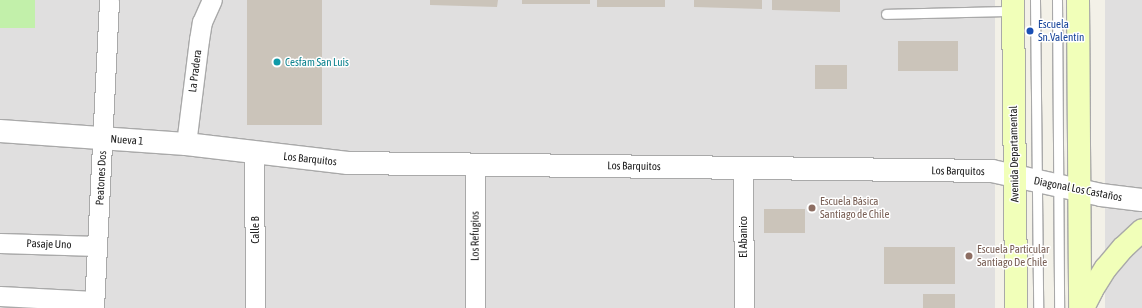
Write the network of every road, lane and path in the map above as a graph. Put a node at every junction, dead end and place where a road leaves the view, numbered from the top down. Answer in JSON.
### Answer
{"nodes":[{"id":1,"x":109,"y":0,"type":"edge"},
{"id":2,"x":212,"y":0,"type":"edge"},
{"id":3,"x":1035,"y":0,"type":"edge"},
{"id":4,"x":1057,"y":0,"type":"edge"},
{"id":5,"x":1078,"y":0,"type":"edge"},
{"id":6,"x":1013,"y":6,"type":"edge"},
{"id":7,"x":886,"y":14,"type":"dead end"},
{"id":8,"x":0,"y":131,"type":"edge"},
{"id":9,"x":103,"y":138,"type":"junction"},
{"id":10,"x":186,"y":144,"type":"junction"},
{"id":11,"x":254,"y":153,"type":"junction"},
{"id":12,"x":475,"y":164,"type":"junction"},
{"id":13,"x":743,"y":167,"type":"junction"},
{"id":14,"x":1015,"y":177,"type":"junction"},
{"id":15,"x":1037,"y":181,"type":"junction"},
{"id":16,"x":1059,"y":186,"type":"junction"},
{"id":17,"x":1080,"y":191,"type":"junction"},
{"id":18,"x":1142,"y":200,"type":"edge"},
{"id":19,"x":1142,"y":230,"type":"edge"},
{"id":20,"x":0,"y":243,"type":"edge"},
{"id":21,"x":97,"y":246,"type":"junction"},
{"id":22,"x":0,"y":296,"type":"edge"},
{"id":23,"x":94,"y":304,"type":"edge"},
{"id":24,"x":255,"y":308,"type":"edge"},
{"id":25,"x":475,"y":308,"type":"edge"},
{"id":26,"x":744,"y":308,"type":"edge"},
{"id":27,"x":1016,"y":308,"type":"edge"},
{"id":28,"x":1038,"y":308,"type":"edge"},
{"id":29,"x":1059,"y":308,"type":"edge"},
{"id":30,"x":1082,"y":308,"type":"edge"}],
"edges":[{"from":1,"to":9,"type":"street","name":"Peatones Dos"},
{"from":2,"to":10,"type":"street","name":"La Pradera"},
{"from":3,"to":15,"type":"lane"},
{"from":4,"to":16,"type":"lane"},
{"from":5,"to":17,"type":"main road"},
{"from":6,"to":7,"type":"lane"},
{"from":6,"to":14,"type":"main road","name":"Avenida Departamental"},
{"from":8,"to":9,"type":"street","name":"Nueva 1"},
{"from":9,"to":10,"type":"street","name":"Nueva 1"},
{"from":9,"to":21,"type":"street","name":"Peatones Dos"},
{"from":10,"to":11,"type":"street","name":"Nueva 1"},
{"from":11,"to":12,"type":"street","name":"Los Barquitos"},
{"from":11,"to":24,"type":"street","name":"Calle B"},
{"from":12,"to":13,"type":"street","name":"Los Barquitos"},
{"from":12,"to":25,"type":"street","name":"Los Refugios"},
{"from":13,"to":14,"type":"street","name":"Los Barquitos"},
{"from":13,"to":26,"type":"street","name":"El Abanico"},
{"from":14,"to":15,"type":"street","name":"Diagonal Los Castaños"},
{"from":14,"to":27,"type":"main road","name":"Avenida Departamental"},
{"from":15,"to":16,"type":"street","name":"Diagonal Los Castaños"},
{"from":15,"to":28,"type":"lane"},
{"from":16,"to":17,"type":"street","name":"Diagonal Los Castaños"},
{"from":16,"to":29,"type":"lane"},
{"from":17,"to":18,"type":"street","name":"Diagonal Los Castaños"},
{"from":17,"to":30,"type":"main road"},
{"from":19,"to":30,"type":"main road"},
{"from":20,"to":21,"type":"street","name":"Pasaje Uno"},
{"from":21,"to":23,"type":"street","name":"Peatones Dos"},
{"from":22,"to":23,"type":"street"}]}
